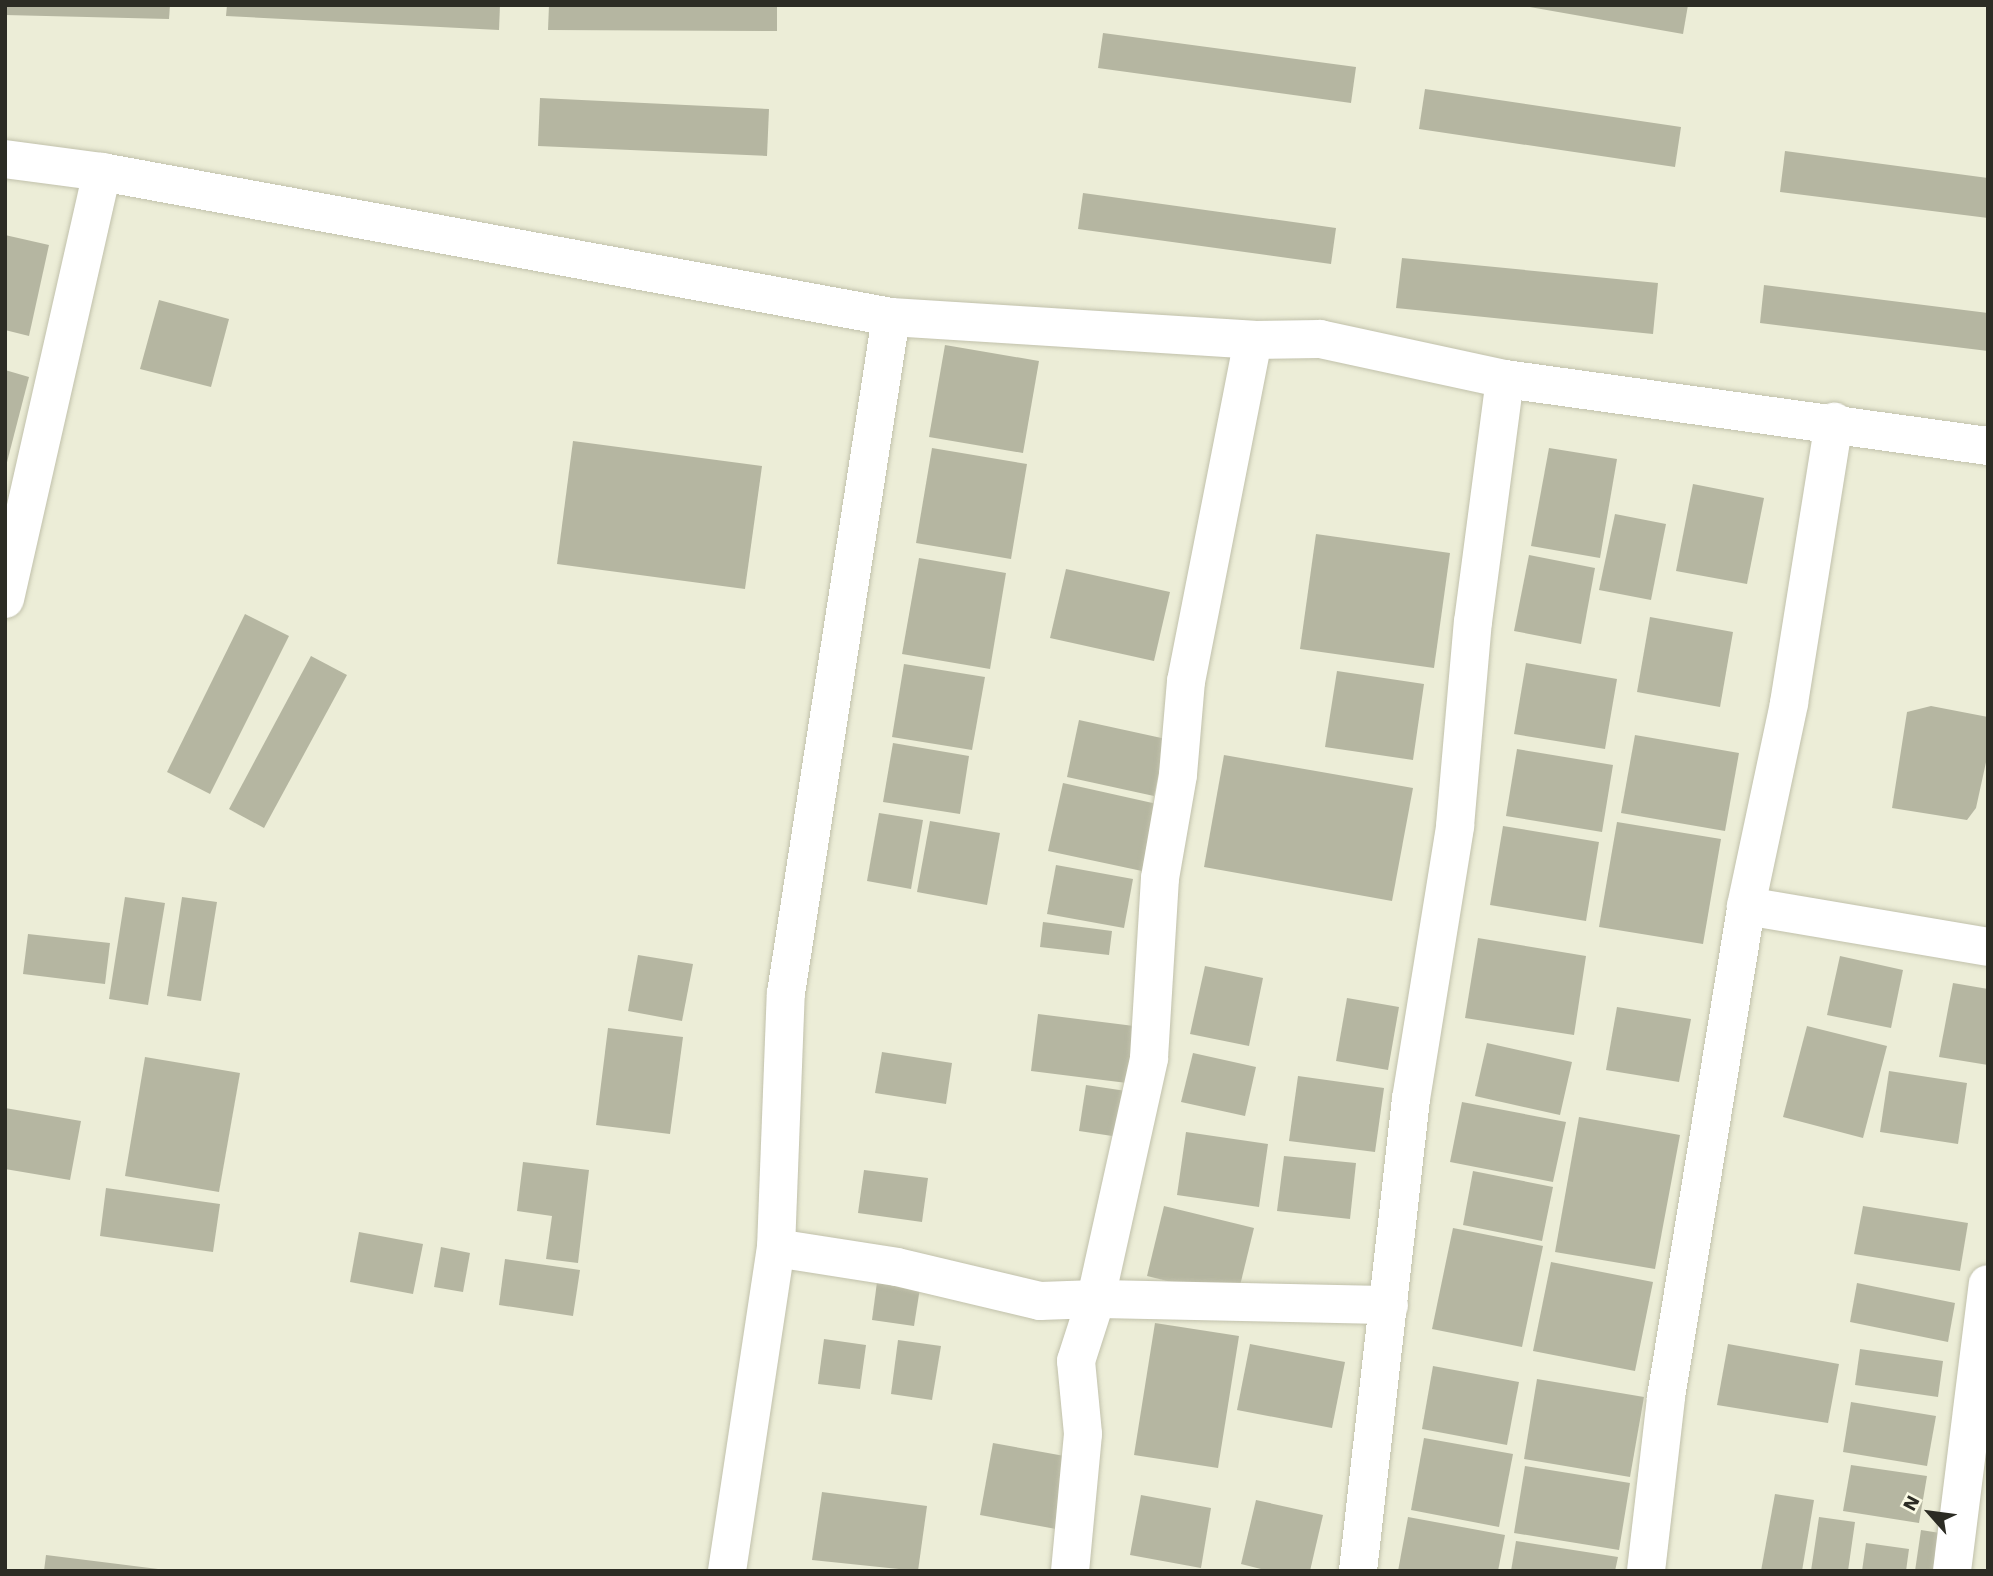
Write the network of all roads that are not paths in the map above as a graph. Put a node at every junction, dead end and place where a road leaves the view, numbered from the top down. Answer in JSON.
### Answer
{"nodes":[{"id":1,"x":5,"y":159,"type":"edge"},
{"id":2,"x":103,"y":172,"type":"junction"},
{"id":3,"x":891,"y":317,"type":"junction"},
{"id":4,"x":1254,"y":340,"type":"junction"},
{"id":5,"x":1505,"y":379,"type":"junction"},
{"id":6,"x":1834,"y":422,"type":"junction"},
{"id":7,"x":1988,"y":446,"type":"edge"},
{"id":8,"x":5,"y":599,"type":"edge"},
{"id":9,"x":1746,"y":906,"type":"junction"},
{"id":10,"x":1988,"y":947,"type":"edge"},
{"id":11,"x":776,"y":1248,"type":"junction"},
{"id":12,"x":1988,"y":1284,"type":"edge"},
{"id":13,"x":1096,"y":1299,"type":"junction"},
{"id":14,"x":1389,"y":1306,"type":"junction"},
{"id":15,"x":727,"y":1571,"type":"edge"},
{"id":16,"x":1070,"y":1571,"type":"edge"},
{"id":17,"x":1358,"y":1571,"type":"edge"},
{"id":18,"x":1646,"y":1571,"type":"edge"},
{"id":19,"x":1952,"y":1571,"type":"edge"}],
"edges":[{"from":1,"to":2,"type":"street"},
{"from":2,"to":3,"type":"street"},
{"from":2,"to":8,"type":"street"},
{"from":3,"to":4,"type":"street"},
{"from":3,"to":11,"type":"street"},
{"from":4,"to":5,"type":"street"},
{"from":4,"to":13,"type":"street"},
{"from":5,"to":6,"type":"street"},
{"from":5,"to":14,"type":"street"},
{"from":6,"to":7,"type":"street"},
{"from":6,"to":9,"type":"street"},
{"from":9,"to":10,"type":"street"},
{"from":9,"to":18,"type":"street"},
{"from":11,"to":13,"type":"street"},
{"from":11,"to":15,"type":"street"},
{"from":12,"to":19,"type":"street"},
{"from":13,"to":14,"type":"street"},
{"from":13,"to":16,"type":"street"},
{"from":14,"to":17,"type":"street"}]}
